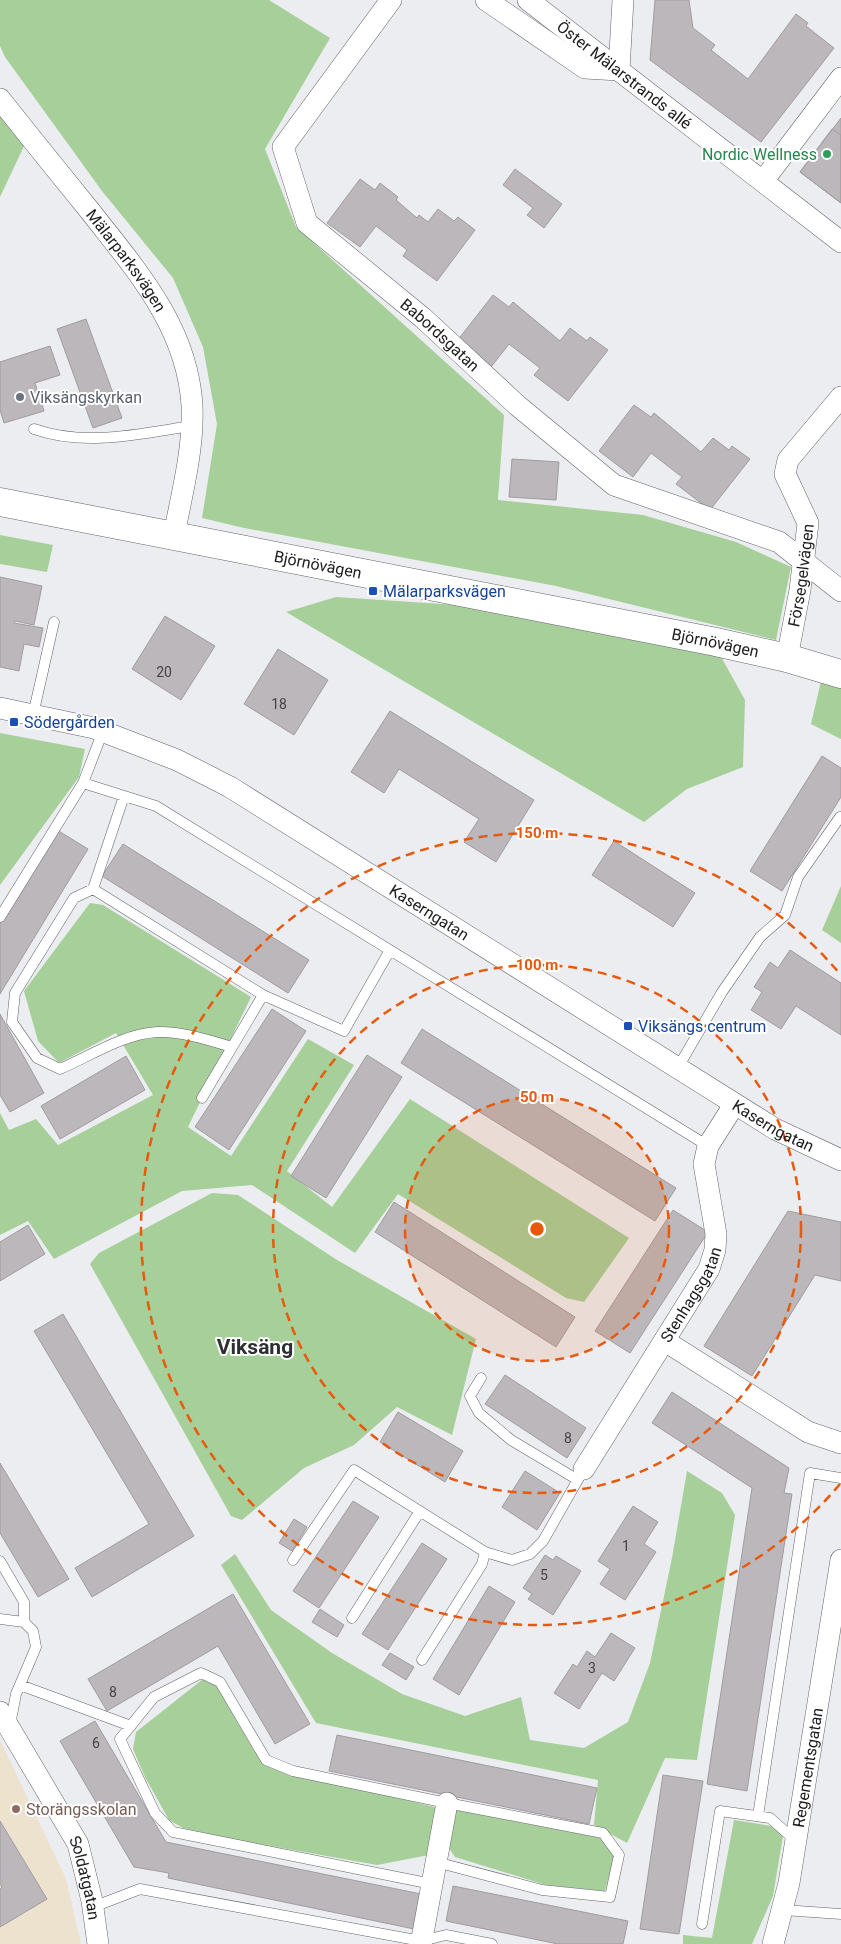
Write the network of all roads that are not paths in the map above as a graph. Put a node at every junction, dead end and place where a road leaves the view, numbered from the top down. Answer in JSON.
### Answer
{"nodes":[{"id":1,"x":391,"y":0,"type":"edge"},
{"id":2,"x":486,"y":0,"type":"edge"},
{"id":3,"x":528,"y":0,"type":"edge"},
{"id":4,"x":623,"y":0,"type":"edge"},
{"id":5,"x":619,"y":70,"type":"junction"},
{"id":6,"x":841,"y":78,"type":"edge"},
{"id":7,"x":0,"y":99,"type":"edge"},
{"id":8,"x":763,"y":181,"type":"junction"},
{"id":9,"x":841,"y":242,"type":"edge"},
{"id":10,"x":841,"y":397,"type":"edge"},
{"id":11,"x":191,"y":426,"type":"junction"},
{"id":12,"x":34,"y":429,"type":"dead end"},
{"id":13,"x":0,"y":502,"type":"edge"},
{"id":14,"x":174,"y":536,"type":"junction"},
{"id":15,"x":803,"y":562,"type":"junction"},
{"id":16,"x":841,"y":591,"type":"edge"},
{"id":17,"x":54,"y":622,"type":"dead end"},
{"id":18,"x":787,"y":658,"type":"junction"},
{"id":19,"x":841,"y":674,"type":"edge"},
{"id":20,"x":0,"y":708,"type":"edge"},
{"id":21,"x":33,"y":715,"type":"junction"},
{"id":22,"x":103,"y":731,"type":"junction"},
{"id":23,"x":83,"y":783,"type":"junction"},
{"id":24,"x":124,"y":796,"type":"junction"},
{"id":25,"x":840,"y":817,"type":"dead end"},
{"id":26,"x":93,"y":889,"type":"junction"},
{"id":27,"x":0,"y":917,"type":"edge"},
{"id":28,"x":390,"y":950,"type":"junction"},
{"id":29,"x":263,"y":995,"type":"junction"},
{"id":30,"x":232,"y":1046,"type":"junction"},
{"id":31,"x":677,"y":1069,"type":"junction"},
{"id":32,"x":202,"y":1098,"type":"dead end"},
{"id":33,"x":734,"y":1105,"type":"junction"},
{"id":34,"x":708,"y":1146,"type":"junction"},
{"id":35,"x":841,"y":1160,"type":"edge"},
{"id":36,"x":665,"y":1341,"type":"junction"},
{"id":37,"x":481,"y":1378,"type":"dead end"},
{"id":38,"x":841,"y":1443,"type":"edge"},
{"id":39,"x":581,"y":1474,"type":"junction"},
{"id":40,"x":841,"y":1478,"type":"edge"},
{"id":41,"x":420,"y":1511,"type":"junction"},
{"id":42,"x":485,"y":1552,"type":"junction"},
{"id":43,"x":293,"y":1560,"type":"dead end"},
{"id":44,"x":841,"y":1560,"type":"edge"},
{"id":45,"x":0,"y":1561,"type":"edge"},
{"id":46,"x":838,"y":1591,"type":"edge"},
{"id":47,"x":352,"y":1618,"type":"dead end"},
{"id":48,"x":0,"y":1619,"type":"edge"},
{"id":49,"x":24,"y":1622,"type":"junction"},
{"id":50,"x":422,"y":1660,"type":"dead end"},
{"id":51,"x":20,"y":1685,"type":"junction"},
{"id":52,"x":5,"y":1720,"type":"edge"},
{"id":53,"x":131,"y":1726,"type":"junction"},
{"id":54,"x":447,"y":1804,"type":"junction"},
{"id":55,"x":758,"y":1816,"type":"junction"},
{"id":56,"x":796,"y":1841,"type":"junction"},
{"id":57,"x":436,"y":1862,"type":"junction"},
{"id":58,"x":432,"y":1884,"type":"junction"},
{"id":59,"x":93,"y":1907,"type":"junction"},
{"id":60,"x":783,"y":1910,"type":"junction"},
{"id":61,"x":841,"y":1914,"type":"edge"},
{"id":62,"x":702,"y":1924,"type":"dead end"},
{"id":63,"x":421,"y":1942,"type":"edge"},
{"id":64,"x":98,"y":1944,"type":"edge"},
{"id":65,"x":492,"y":1944,"type":"edge"},
{"id":66,"x":773,"y":1944,"type":"edge"}],
"edges":[{"from":1,"to":15,"type":"street","name":"Babordsgatan"},
{"from":2,"to":5,"type":"street"},
{"from":3,"to":5,"type":"street","name":"Öster Mälarstrands allé"},
{"from":4,"to":5,"type":"street"},
{"from":5,"to":8,"type":"street","name":"Öster Mälarstrands allé"},
{"from":6,"to":8,"type":"street"},
{"from":7,"to":11,"type":"street","name":"Mälarparksvägen"},
{"from":8,"to":9,"type":"street","name":"Öster Mälarstrands allé"},
{"from":10,"to":15,"type":"street","name":"Försegelvägen"},
{"from":11,"to":12,"type":"lane"},
{"from":11,"to":14,"type":"street","name":"Mälarparksvägen"},
{"from":13,"to":14,"type":"main road","name":"Björnövägen"},
{"from":14,"to":18,"type":"main road","name":"Björnövägen"},
{"from":15,"to":16,"type":"street"},
{"from":15,"to":18,"type":"street","name":"Försegelvägen"},
{"from":17,"to":21,"type":"lane"},
{"from":18,"to":19,"type":"main road","name":"Björnövägen"},
{"from":20,"to":21,"type":"street","name":"Kaserngatan"},
{"from":21,"to":22,"type":"street","name":"Kaserngatan"},
{"from":22,"to":23,"type":"lane"},
{"from":22,"to":31,"type":"street","name":"Kaserngatan"},
{"from":23,"to":24,"type":"lane"},
{"from":23,"to":27,"type":"lane"},
{"from":24,"to":26,"type":"lane"},
{"from":24,"to":28,"type":"lane"},
{"from":25,"to":31,"type":"lane"},
{"from":26,"to":29,"type":"lane"},
{"from":26,"to":30,"type":"lane"},
{"from":28,"to":29,"type":"lane"},
{"from":28,"to":34,"type":"lane"},
{"from":29,"to":30,"type":"lane"},
{"from":30,"to":32,"type":"lane"},
{"from":31,"to":33,"type":"street","name":"Kaserngatan"},
{"from":33,"to":34,"type":"street","name":"Stenhagsgatan"},
{"from":33,"to":35,"type":"street","name":"Kaserngatan"},
{"from":34,"to":36,"type":"street","name":"Stenhagsgatan"},
{"from":36,"to":38,"type":"street"},
{"from":36,"to":39,"type":"street","name":"Stenhagsgatan"},
{"from":37,"to":39,"type":"lane"},
{"from":39,"to":42,"type":"lane"},
{"from":40,"to":55,"type":"lane"},
{"from":41,"to":42,"type":"lane"},
{"from":41,"to":43,"type":"lane"},
{"from":41,"to":47,"type":"lane"},
{"from":42,"to":50,"type":"lane"},
{"from":44,"to":46,"type":"street","name":"Regementsgatan"},
{"from":45,"to":49,"type":"lane"},
{"from":46,"to":56,"type":"street","name":"Regementsgatan"},
{"from":48,"to":49,"type":"lane"},
{"from":49,"to":51,"type":"lane"},
{"from":51,"to":52,"type":"lane"},
{"from":51,"to":53,"type":"lane"},
{"from":52,"to":59,"type":"street","name":"Soldatgatan"},
{"from":53,"to":54,"type":"lane"},
{"from":53,"to":58,"type":"lane"},
{"from":54,"to":57,"type":"street"},
{"from":54,"to":57,"type":"lane"},
{"from":55,"to":56,"type":"lane"},
{"from":55,"to":62,"type":"lane"},
{"from":56,"to":60,"type":"street","name":"Regementsgatan"},
{"from":57,"to":58,"type":"street"},
{"from":58,"to":63,"type":"street"},
{"from":59,"to":63,"type":"lane"},
{"from":59,"to":64,"type":"street","name":"Soldatgatan"},
{"from":60,"to":61,"type":"lane"},
{"from":60,"to":66,"type":"street","name":"Regementsgatan"},
{"from":63,"to":65,"type":"lane"}]}
